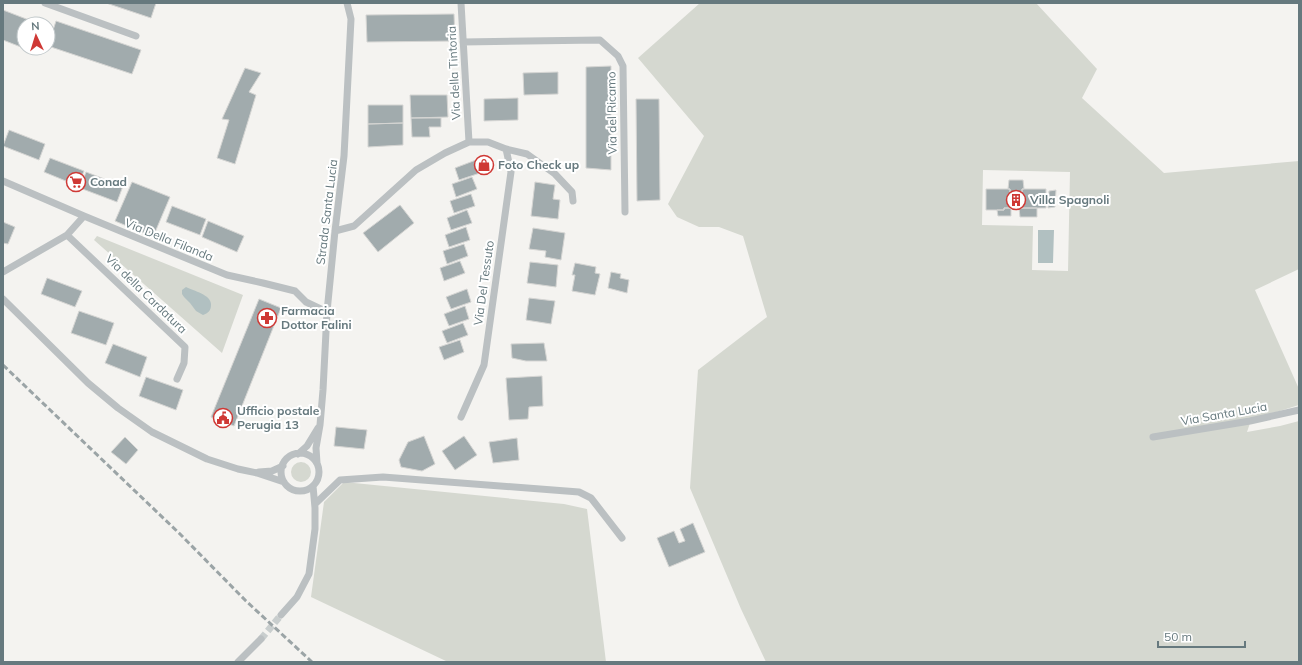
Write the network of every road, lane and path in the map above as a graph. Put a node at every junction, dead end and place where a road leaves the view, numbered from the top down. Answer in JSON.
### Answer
{"nodes":[{"id":1,"x":45,"y":3,"type":"edge"},
{"id":2,"x":347,"y":3,"type":"edge"},
{"id":3,"x":461,"y":3,"type":"edge"},
{"id":4,"x":136,"y":36,"type":"dead end"},
{"id":5,"x":463,"y":42,"type":"junction"},
{"id":6,"x":469,"y":142,"type":"junction"},
{"id":7,"x":506,"y":149,"type":"junction"},
{"id":8,"x":3,"y":181,"type":"edge"},
{"id":9,"x":573,"y":201,"type":"dead end"},
{"id":10,"x":625,"y":212,"type":"dead end"},
{"id":11,"x":84,"y":216,"type":"junction"},
{"id":12,"x":335,"y":231,"type":"junction"},
{"id":13,"x":67,"y":235,"type":"junction"},
{"id":14,"x":3,"y":272,"type":"edge"},
{"id":15,"x":3,"y":299,"type":"edge"},
{"id":16,"x":327,"y":312,"type":"junction"},
{"id":17,"x":177,"y":379,"type":"dead end"},
{"id":18,"x":1299,"y":410,"type":"edge"},
{"id":19,"x":462,"y":417,"type":"dead end"},
{"id":20,"x":320,"y":425,"type":"junction"},
{"id":21,"x":1153,"y":437,"type":"dead end"},
{"id":22,"x":298,"y":454,"type":"junction"},
{"id":23,"x":317,"y":463,"type":"junction"},
{"id":24,"x":283,"y":466,"type":"junction"},
{"id":25,"x":256,"y":473,"type":"junction"},
{"id":26,"x":284,"y":482,"type":"junction"},
{"id":27,"x":313,"y":486,"type":"junction"},
{"id":28,"x":314,"y":504,"type":"junction"},
{"id":29,"x":622,"y":538,"type":"dead end"},
{"id":30,"x":281,"y":615,"type":"tunnel mouth"},
{"id":31,"x":261,"y":639,"type":"tunnel mouth"},
{"id":32,"x":238,"y":662,"type":"edge"}],
"edges":[{"from":1,"to":4,"type":"street"},
{"from":2,"to":12,"type":"street","name":"Strada Santa Lucia"},
{"from":3,"to":5,"type":"street","name":"Via della Tintoria"},
{"from":5,"to":6,"type":"street","name":"Via della Tintoria"},
{"from":5,"to":10,"type":"street","name":"Via del Ricamo"},
{"from":6,"to":7,"type":"street"},
{"from":6,"to":12,"type":"street"},
{"from":7,"to":9,"type":"street"},
{"from":7,"to":19,"type":"street","name":"Via Del Tessuto"},
{"from":8,"to":11,"type":"street","name":"Via Della Filanda"},
{"from":11,"to":13,"type":"street"},
{"from":11,"to":16,"type":"street","name":"Via Della Filanda"},
{"from":12,"to":16,"type":"street","name":"Strada Santa Lucia"},
{"from":13,"to":14,"type":"street"},
{"from":13,"to":17,"type":"street","name":"Via della Cardatura"},
{"from":15,"to":25,"type":"street"},
{"from":16,"to":20,"type":"street","name":"Strada Santa Lucia"},
{"from":18,"to":21,"type":"street","name":"Via Santa Lucia"},
{"from":20,"to":22,"type":"street","name":"Strada Santa Lucia"},
{"from":20,"to":23,"type":"street","name":"Strada Santa Lucia"},
{"from":22,"to":23,"type":"street"},
{"from":22,"to":24,"type":"street"},
{"from":23,"to":27,"type":"street"},
{"from":24,"to":25,"type":"street"},
{"from":24,"to":26,"type":"street"},
{"from":25,"to":26,"type":"street"},
{"from":26,"to":27,"type":"street"},
{"from":27,"to":28,"type":"street"},
{"from":28,"to":29,"type":"street"},
{"from":28,"to":30,"type":"street"},
{"from":31,"to":32,"type":"street"}]}
